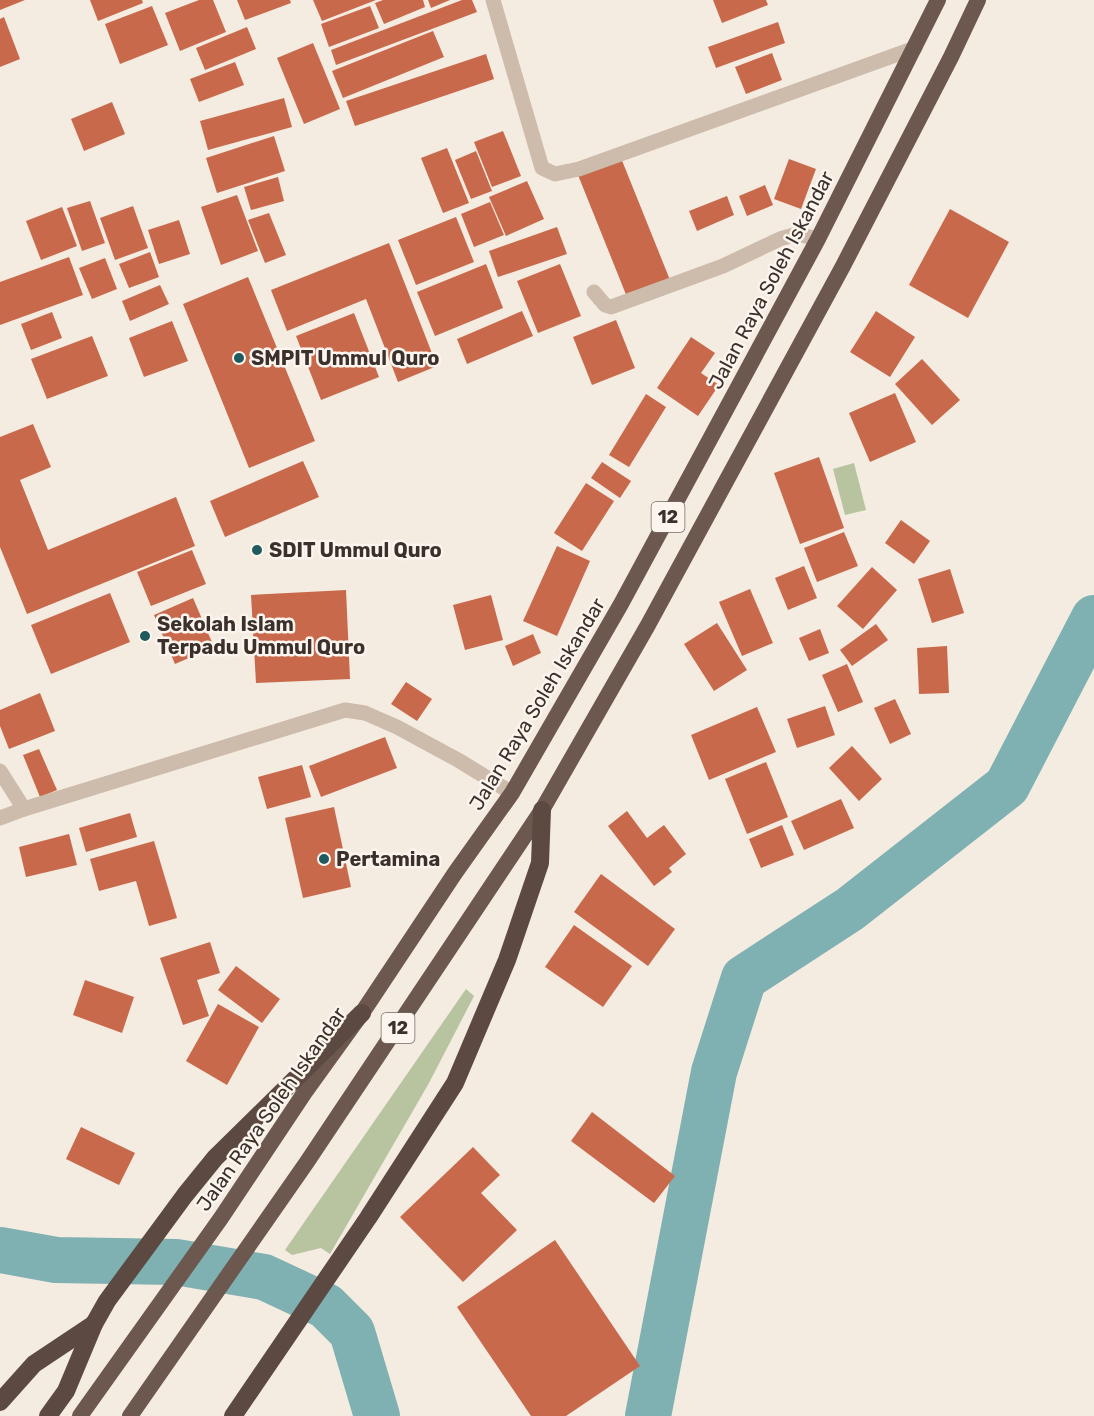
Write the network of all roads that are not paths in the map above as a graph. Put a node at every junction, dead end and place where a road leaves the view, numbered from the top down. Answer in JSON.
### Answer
{"nodes":[{"id":1,"x":494,"y":0,"type":"edge"},
{"id":2,"x":938,"y":0,"type":"edge"},
{"id":3,"x":978,"y":0,"type":"edge"},
{"id":4,"x":915,"y":48,"type":"junction"},
{"id":5,"x":818,"y":239,"type":"junction"},
{"id":6,"x":594,"y":292,"type":"dead end"},
{"id":7,"x":0,"y":771,"type":"edge"},
{"id":8,"x":512,"y":793,"type":"junction"},
{"id":9,"x":24,"y":809,"type":"junction"},
{"id":10,"x":542,"y":810,"type":"junction"},
{"id":11,"x":0,"y":818,"type":"edge"},
{"id":12,"x":363,"y":1013,"type":"junction"},
{"id":13,"x":94,"y":1324,"type":"junction"},
{"id":14,"x":0,"y":1402,"type":"edge"},
{"id":15,"x":48,"y":1416,"type":"edge"},
{"id":16,"x":80,"y":1416,"type":"edge"},
{"id":17,"x":130,"y":1416,"type":"edge"},
{"id":18,"x":233,"y":1416,"type":"edge"}],
"edges":[{"from":1,"to":4,"type":"street"},
{"from":2,"to":4,"type":"highway","name":"Jalan Raya Soleh Iskandar","number":"12"},
{"from":3,"to":10,"type":"highway","number":"12"},
{"from":4,"to":5,"type":"highway","name":"Jalan Raya Soleh Iskandar","number":"12"},
{"from":5,"to":6,"type":"street"},
{"from":5,"to":8,"type":"highway","name":"Jalan Raya Soleh Iskandar","number":"12"},
{"from":7,"to":9,"type":"street"},
{"from":8,"to":9,"type":"street"},
{"from":8,"to":12,"type":"highway","name":"Jalan Raya Soleh Iskandar","number":"12"},
{"from":9,"to":11,"type":"street"},
{"from":10,"to":17,"type":"highway","number":"12"},
{"from":10,"to":18,"type":"highway"},
{"from":12,"to":13,"type":"highway"},
{"from":12,"to":16,"type":"highway","name":"Jalan Raya Soleh Iskandar","number":"12"},
{"from":13,"to":14,"type":"highway"},
{"from":13,"to":15,"type":"highway"}]}
